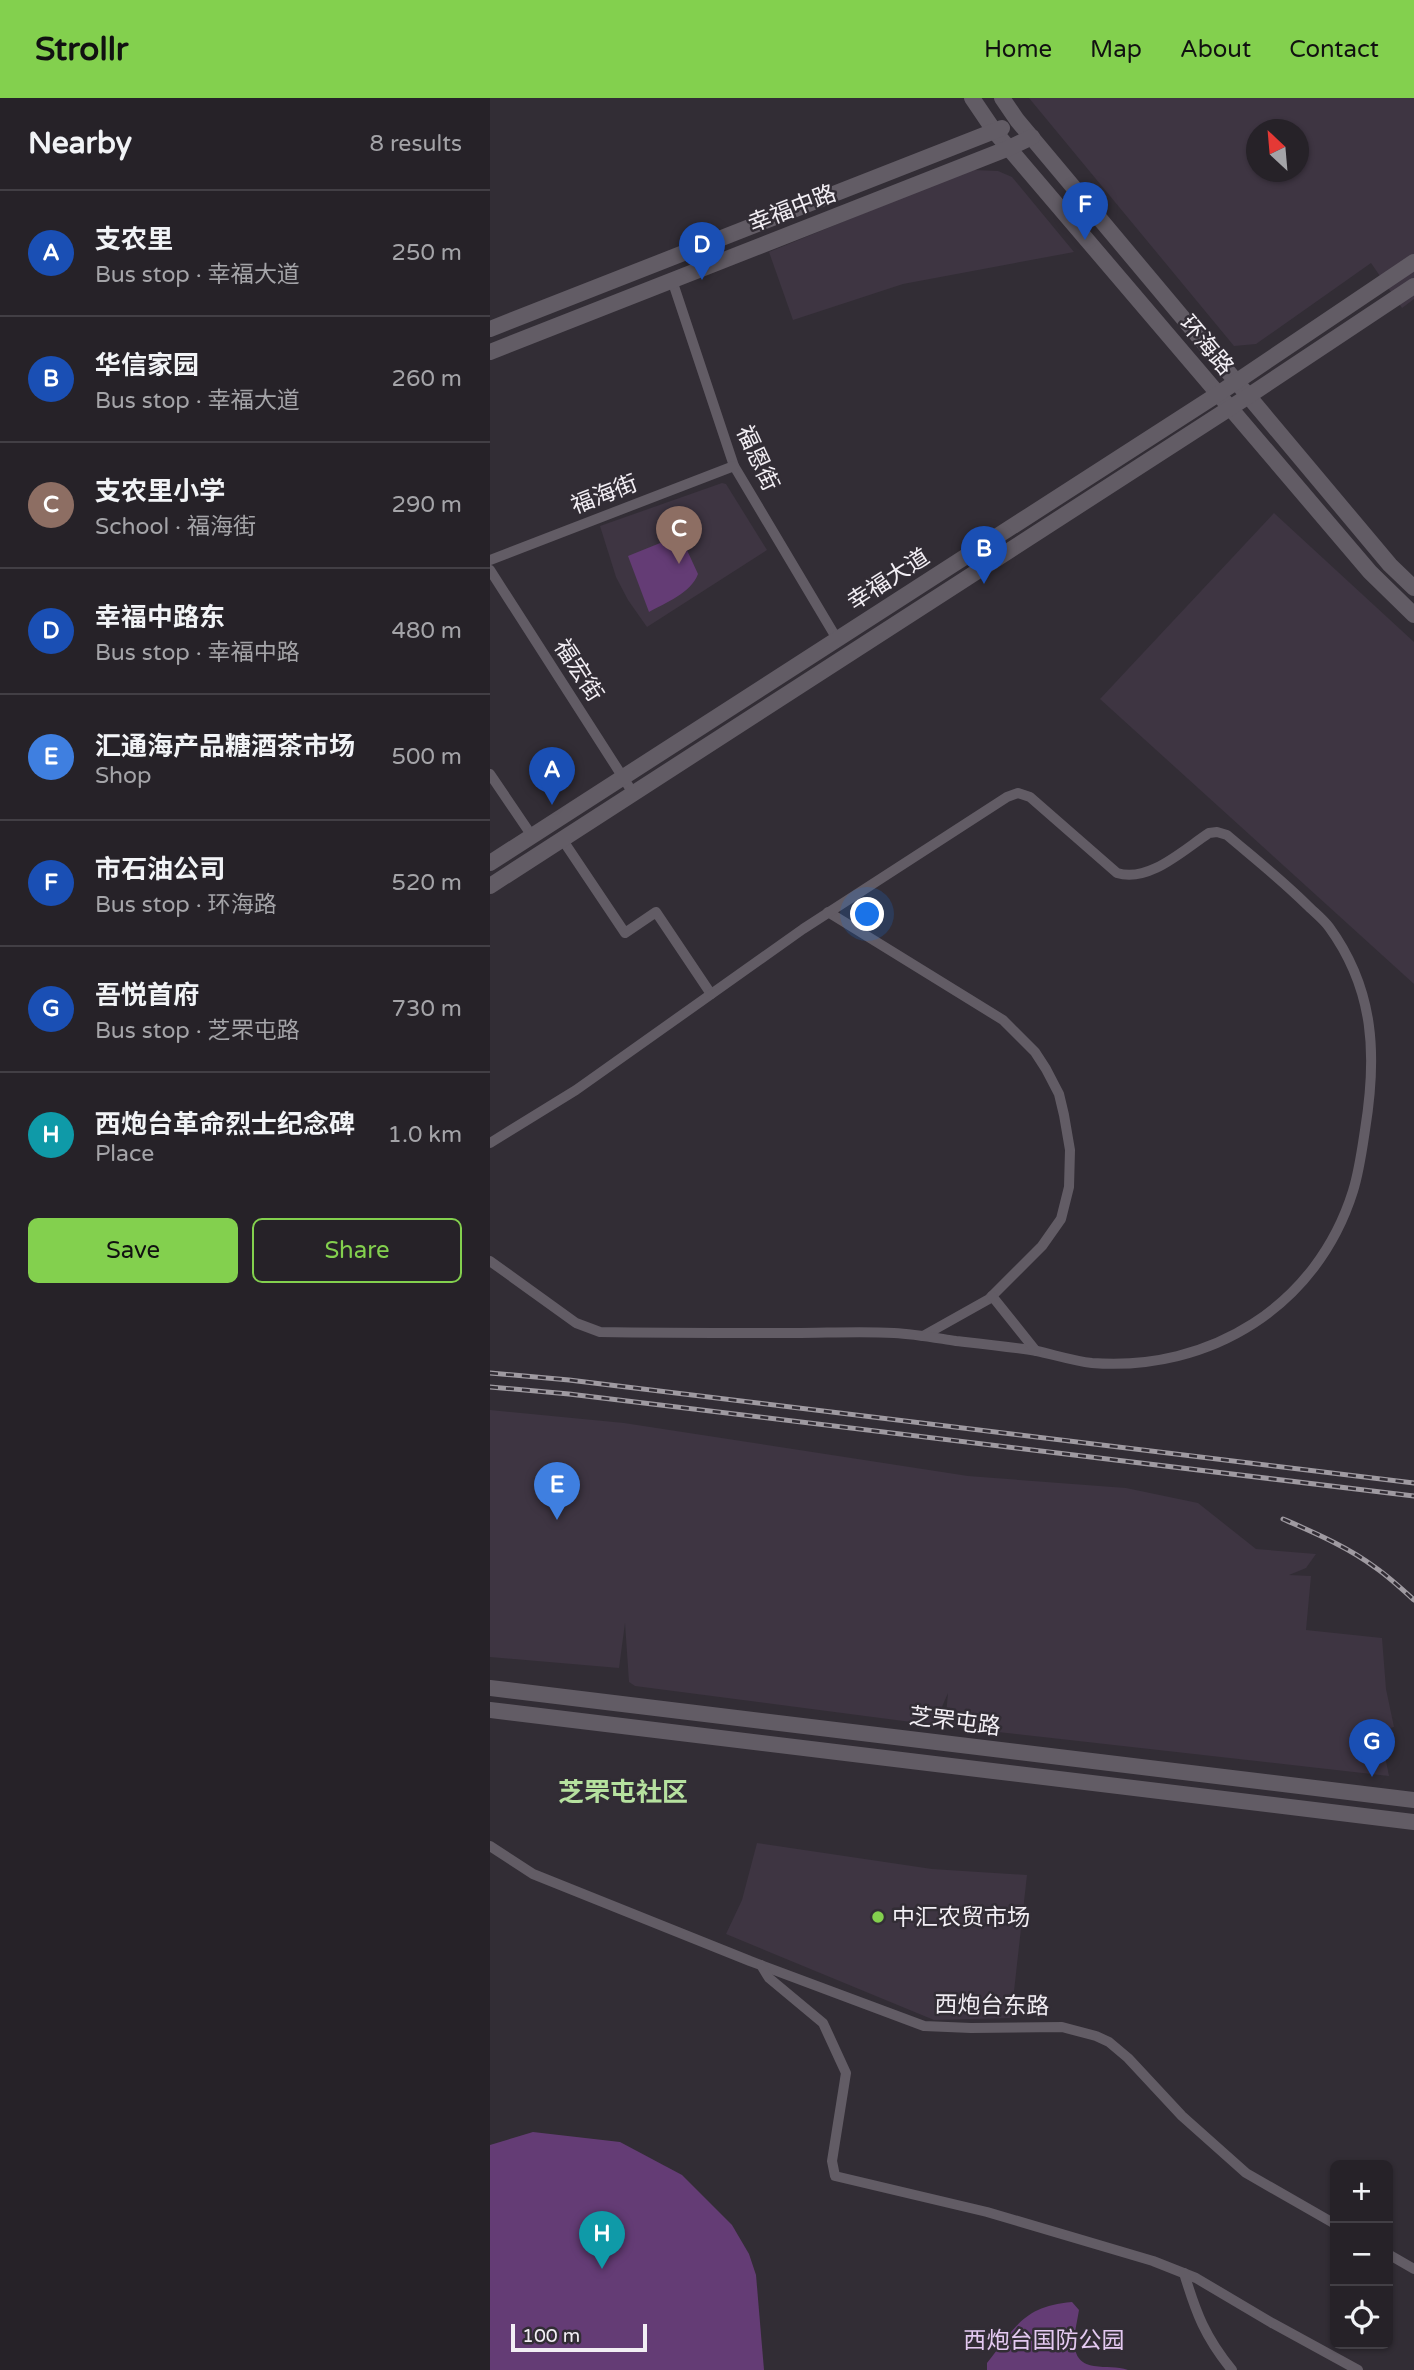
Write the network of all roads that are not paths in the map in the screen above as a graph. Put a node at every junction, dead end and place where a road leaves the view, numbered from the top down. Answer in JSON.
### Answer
{"nodes":[{"id":1,"x":972,"y":98,"type":"edge"},
{"id":2,"x":1002,"y":98,"type":"edge"},
{"id":3,"x":1017,"y":120,"type":"junction"},
{"id":4,"x":995,"y":132,"type":"junction"},
{"id":5,"x":1032,"y":137,"type":"junction"},
{"id":6,"x":1009,"y":148,"type":"junction"},
{"id":7,"x":1414,"y":262,"type":"edge"},
{"id":8,"x":672,"y":280,"type":"junction"},
{"id":9,"x":1414,"y":286,"type":"edge"},
{"id":10,"x":490,"y":329,"type":"edge"},
{"id":11,"x":490,"y":352,"type":"edge"},
{"id":12,"x":1236,"y":382,"type":"junction"},
{"id":13,"x":1218,"y":394,"type":"junction"},
{"id":14,"x":1248,"y":397,"type":"junction"},
{"id":15,"x":1230,"y":408,"type":"junction"},
{"id":16,"x":734,"y":466,"type":"junction"},
{"id":17,"x":490,"y":560,"type":"edge"},
{"id":18,"x":490,"y":570,"type":"edge"},
{"id":19,"x":1414,"y":588,"type":"edge"},
{"id":20,"x":1414,"y":615,"type":"edge"},
{"id":21,"x":837,"y":639,"type":"junction"},
{"id":22,"x":490,"y":774,"type":"edge"},
{"id":23,"x":622,"y":777,"type":"junction"},
{"id":24,"x":632,"y":793,"type":"junction"},
{"id":25,"x":531,"y":836,"type":"junction"},
{"id":26,"x":562,"y":839,"type":"junction"},
{"id":27,"x":490,"y":863,"type":"edge"},
{"id":28,"x":490,"y":886,"type":"edge"},
{"id":29,"x":828,"y":912,"type":"junction"},
{"id":30,"x":711,"y":994,"type":"junction"},
{"id":31,"x":490,"y":1143,"type":"edge"},
{"id":32,"x":490,"y":1261,"type":"edge"},
{"id":33,"x":992,"y":1296,"type":"junction"},
{"id":34,"x":922,"y":1336,"type":"junction"},
{"id":35,"x":1036,"y":1351,"type":"junction"},
{"id":36,"x":490,"y":1688,"type":"edge"},
{"id":37,"x":490,"y":1710,"type":"edge"},
{"id":38,"x":1414,"y":1800,"type":"edge"},
{"id":39,"x":1414,"y":1822,"type":"edge"},
{"id":40,"x":490,"y":1846,"type":"edge"},
{"id":41,"x":761,"y":1965,"type":"junction"},
{"id":42,"x":1333,"y":2223,"type":"edge"},
{"id":43,"x":1393,"y":2257,"type":"edge"},
{"id":44,"x":1414,"y":2269,"type":"edge"},
{"id":45,"x":1184,"y":2273,"type":"junction"},
{"id":46,"x":1232,"y":2370,"type":"edge"},
{"id":47,"x":1358,"y":2370,"type":"edge"}],
"edges":[{"from":1,"to":4,"type":"main road","name":"环海路"},
{"from":2,"to":3,"type":"main road","name":"环海路"},
{"from":3,"to":4,"type":"main road","name":"幸福中路"},
{"from":3,"to":5,"type":"main road","name":"环海路"},
{"from":4,"to":6,"type":"main road","name":"环海路"},
{"from":4,"to":10,"type":"main road","name":"幸福中路"},
{"from":5,"to":6,"type":"main road","name":"幸福中路"},
{"from":5,"to":12,"type":"main road","name":"环海路"},
{"from":6,"to":8,"type":"main road","name":"幸福中路"},
{"from":6,"to":13,"type":"main road","name":"环海路"},
{"from":7,"to":12,"type":"main road","name":"幸福大道"},
{"from":8,"to":11,"type":"main road","name":"幸福中路"},
{"from":8,"to":16,"type":"street","name":"福恩街"},
{"from":9,"to":14,"type":"main road","name":"幸福大道"},
{"from":12,"to":13,"type":"main road","name":"幸福大道"},
{"from":12,"to":14,"type":"main road","name":"环海路"},
{"from":13,"to":15,"type":"main road","name":"环海路"},
{"from":13,"to":21,"type":"main road","name":"幸福大道"},
{"from":14,"to":15,"type":"main road","name":"幸福大道"},
{"from":14,"to":19,"type":"main road","name":"环海路"},
{"from":15,"to":20,"type":"main road","name":"环海路"},
{"from":15,"to":24,"type":"main road","name":"幸福大道"},
{"from":16,"to":17,"type":"street","name":"福海街"},
{"from":16,"to":21,"type":"street","name":"福恩街"},
{"from":18,"to":23,"type":"street","name":"福宏街"},
{"from":21,"to":23,"type":"main road","name":"幸福大道"},
{"from":22,"to":25,"type":"street"},
{"from":23,"to":24,"type":"street","name":"福宏街"},
{"from":23,"to":25,"type":"main road","name":"幸福大道"},
{"from":24,"to":26,"type":"main road","name":"幸福大道"},
{"from":25,"to":27,"type":"main road","name":"幸福大道"},
{"from":26,"to":28,"type":"main road","name":"幸福大道"},
{"from":26,"to":30,"type":"street"},
{"from":29,"to":30,"type":"street"},
{"from":29,"to":33,"type":"street"},
{"from":29,"to":35,"type":"street"},
{"from":30,"to":31,"type":"street"},
{"from":32,"to":34,"type":"street"},
{"from":33,"to":34,"type":"street"},
{"from":33,"to":35,"type":"street"},
{"from":34,"to":35,"type":"street"},
{"from":36,"to":38,"type":"main road","name":"芝罘屯路"},
{"from":37,"to":39,"type":"main road","name":"芝罘屯路"},
{"from":40,"to":41,"type":"street","name":"西炮台东路"},
{"from":41,"to":42,"type":"street","name":"西炮台东路"},
{"from":41,"to":45,"type":"street"},
{"from":43,"to":44,"type":"street"},
{"from":45,"to":46,"type":"street"},
{"from":45,"to":47,"type":"street"}]}
